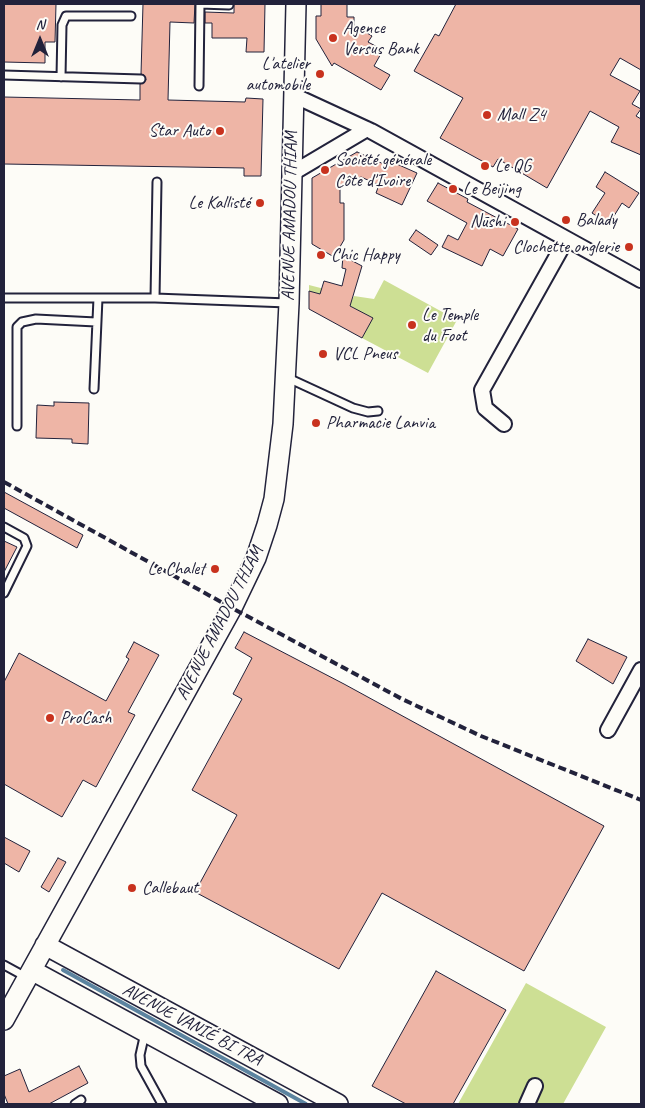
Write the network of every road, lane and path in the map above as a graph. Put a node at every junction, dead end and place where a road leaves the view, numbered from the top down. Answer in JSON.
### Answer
{"nodes":[{"id":1,"x":229,"y":4,"type":"edge"},
{"id":2,"x":296,"y":4,"type":"edge"},
{"id":3,"x":132,"y":16,"type":"dead end"},
{"id":4,"x":4,"y":75,"type":"edge"},
{"id":5,"x":61,"y":77,"type":"junction"},
{"id":6,"x":140,"y":79,"type":"dead end"},
{"id":7,"x":199,"y":86,"type":"dead end"},
{"id":8,"x":293,"y":95,"type":"junction"},
{"id":9,"x":367,"y":129,"type":"junction"},
{"id":10,"x":291,"y":174,"type":"junction"},
{"id":11,"x":157,"y":182,"type":"dead end"},
{"id":12,"x":566,"y":240,"type":"junction"},
{"id":13,"x":641,"y":280,"type":"edge"},
{"id":14,"x":4,"y":298,"type":"edge"},
{"id":15,"x":98,"y":298,"type":"junction"},
{"id":16,"x":155,"y":298,"type":"junction"},
{"id":17,"x":289,"y":303,"type":"junction"},
{"id":18,"x":96,"y":322,"type":"junction"},
{"id":19,"x":285,"y":376,"type":"junction"},
{"id":20,"x":94,"y":389,"type":"dead end"},
{"id":21,"x":378,"y":411,"type":"dead end"},
{"id":22,"x":504,"y":424,"type":"dead end"},
{"id":23,"x":17,"y":426,"type":"dead end"},
{"id":24,"x":4,"y":527,"type":"edge"},
{"id":25,"x":4,"y":593,"type":"edge"},
{"id":26,"x":641,"y":670,"type":"edge"},
{"id":27,"x":608,"y":730,"type":"dead end"},
{"id":28,"x":45,"y":945,"type":"junction"},
{"id":29,"x":4,"y":965,"type":"edge"},
{"id":30,"x":31,"y":975,"type":"junction"},
{"id":31,"x":4,"y":1020,"type":"edge"},
{"id":32,"x":145,"y":1031,"type":"junction"},
{"id":33,"x":535,"y":1086,"type":"dead end"},
{"id":34,"x":317,"y":1099,"type":"edge"},
{"id":35,"x":162,"y":1104,"type":"edge"},
{"id":36,"x":278,"y":1104,"type":"edge"},
{"id":37,"x":338,"y":1104,"type":"edge"},
{"id":38,"x":527,"y":1104,"type":"edge"}],
"edges":[{"from":1,"to":7,"type":"lane"},
{"from":2,"to":8,"type":"main road","name":"AVENUE AMADOU THIAM"},
{"from":3,"to":5,"type":"lane"},
{"from":4,"to":5,"type":"lane"},
{"from":5,"to":6,"type":"lane"},
{"from":8,"to":9,"type":"street"},
{"from":8,"to":10,"type":"main road","name":"AVENUE AMADOU THIAM"},
{"from":9,"to":10,"type":"street"},
{"from":9,"to":12,"type":"street"},
{"from":10,"to":17,"type":"main road","name":"AVENUE AMADOU THIAM"},
{"from":11,"to":16,"type":"lane"},
{"from":12,"to":13,"type":"street"},
{"from":12,"to":22,"type":"street"},
{"from":14,"to":15,"type":"lane"},
{"from":15,"to":16,"type":"lane"},
{"from":15,"to":18,"type":"lane"},
{"from":16,"to":17,"type":"lane"},
{"from":17,"to":19,"type":"main road","name":"AVENUE AMADOU THIAM"},
{"from":18,"to":20,"type":"lane"},
{"from":18,"to":23,"type":"lane"},
{"from":19,"to":21,"type":"lane"},
{"from":19,"to":28,"type":"main road","name":"AVENUE AMADOU THIAM"},
{"from":24,"to":25,"type":"lane"},
{"from":26,"to":27,"type":"street"},
{"from":28,"to":30,"type":"main road","name":"AVENUE AMADOU THIAM"},
{"from":28,"to":34,"type":"main road","name":"AVENUE VANIÉ BI TRA"},
{"from":29,"to":30,"type":"lane"},
{"from":30,"to":31,"type":"main road","name":"AVENUE AMADOU THIAM"},
{"from":30,"to":32,"type":"main road","name":"AVENUE VANIÉ BI TRA"},
{"from":32,"to":35,"type":"lane"},
{"from":32,"to":36,"type":"main road","name":"AVENUE VANIÉ BI TRA"},
{"from":33,"to":38,"type":"street"},
{"from":34,"to":37,"type":"main road","name":"AVENUE VANIÉ BI TRA"}]}
